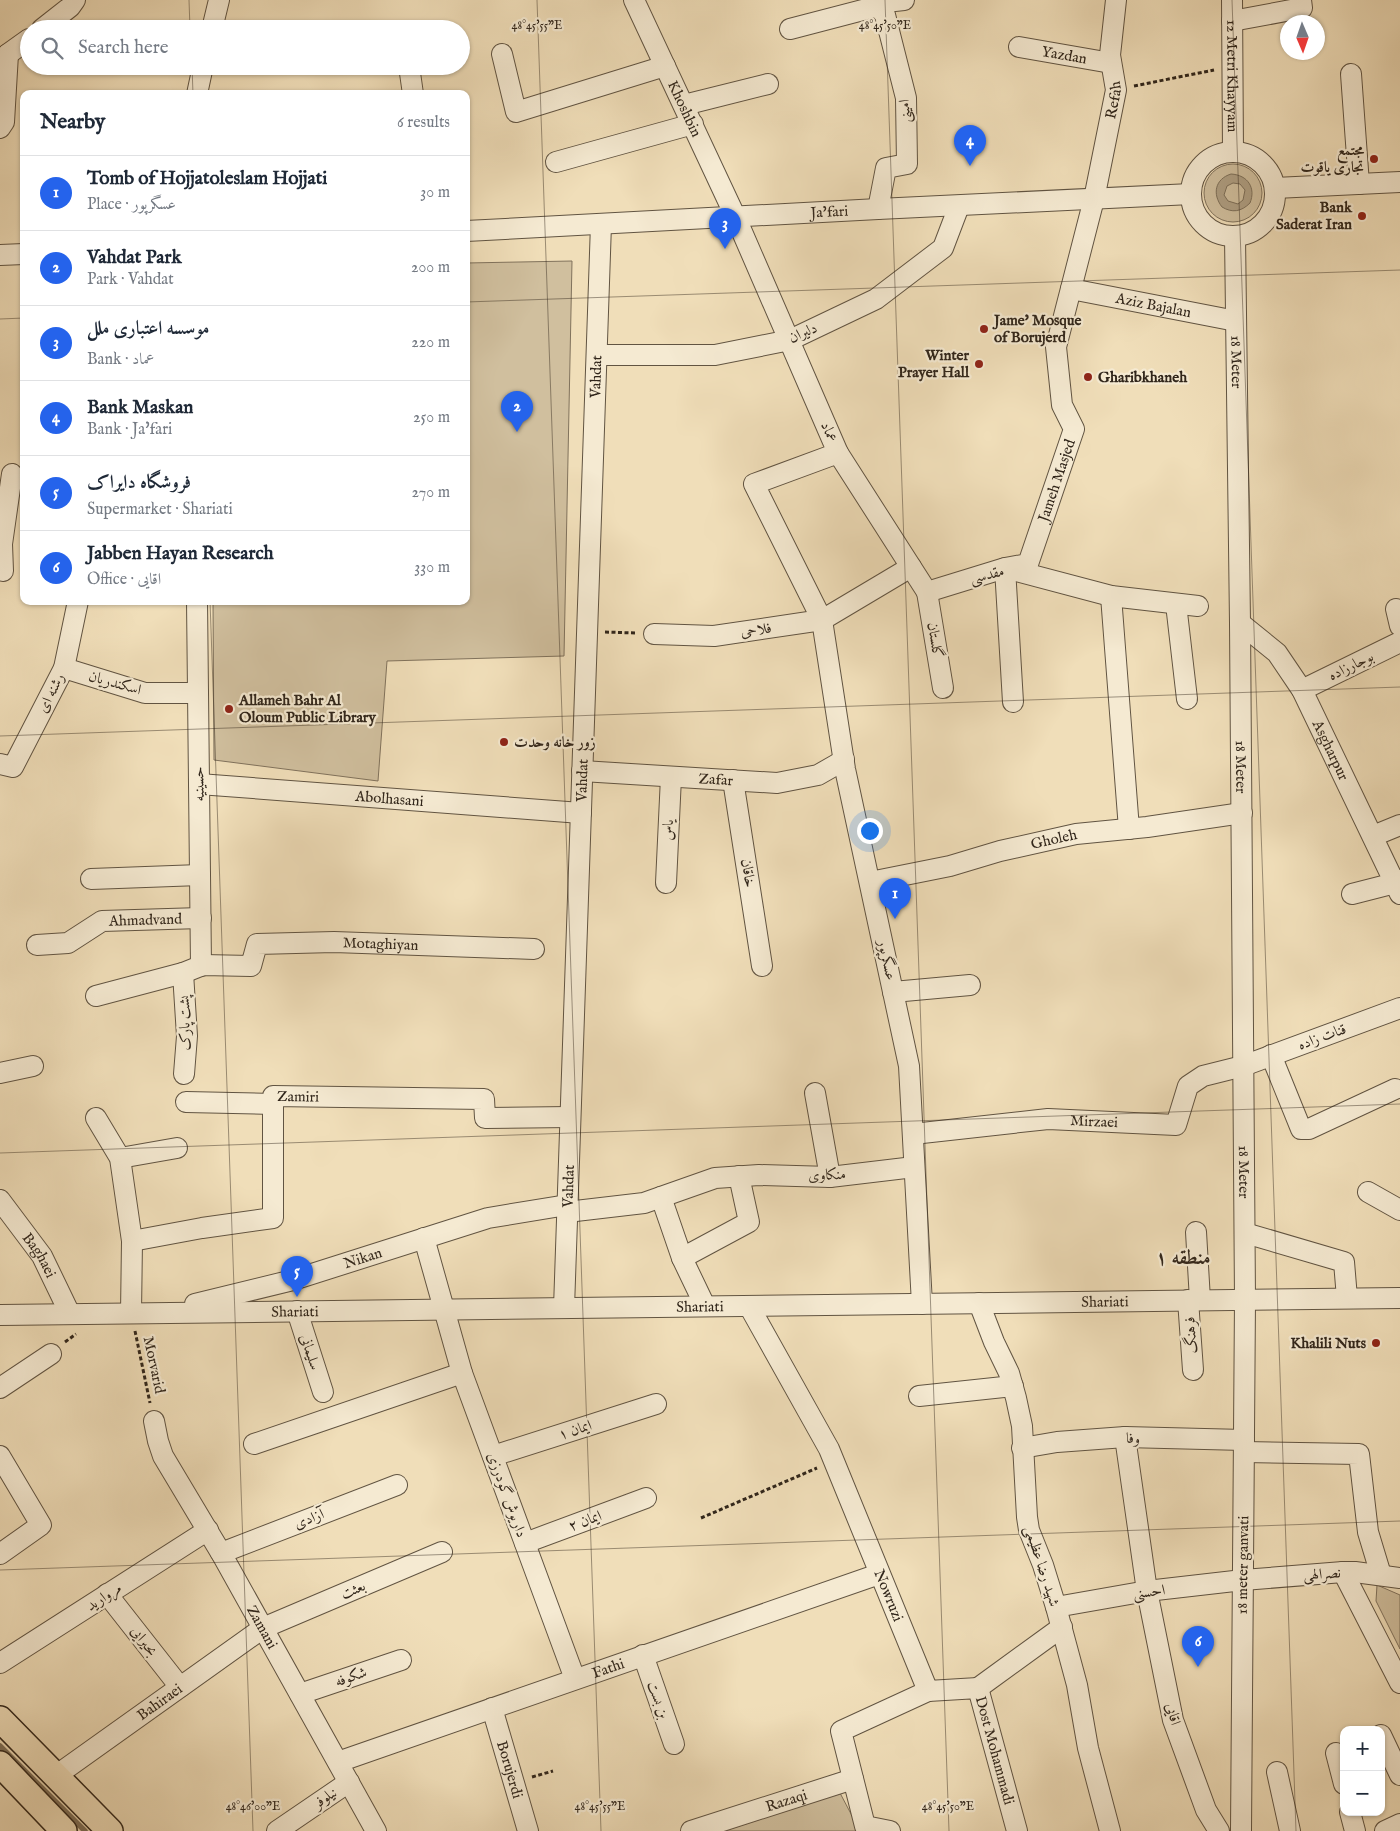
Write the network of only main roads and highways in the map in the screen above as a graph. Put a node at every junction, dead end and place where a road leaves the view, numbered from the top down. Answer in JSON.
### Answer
{"nodes":[{"id":1,"x":0,"y":1720,"type":"edge"},
{"id":2,"x":0,"y":1764,"type":"edge"},
{"id":3,"x":64,"y":1831,"type":"edge"},
{"id":4,"x":110,"y":1831,"type":"edge"}],
"edges":[{"from":1,"to":4,"type":"main road"},
{"from":2,"to":3,"type":"main road"}]}
